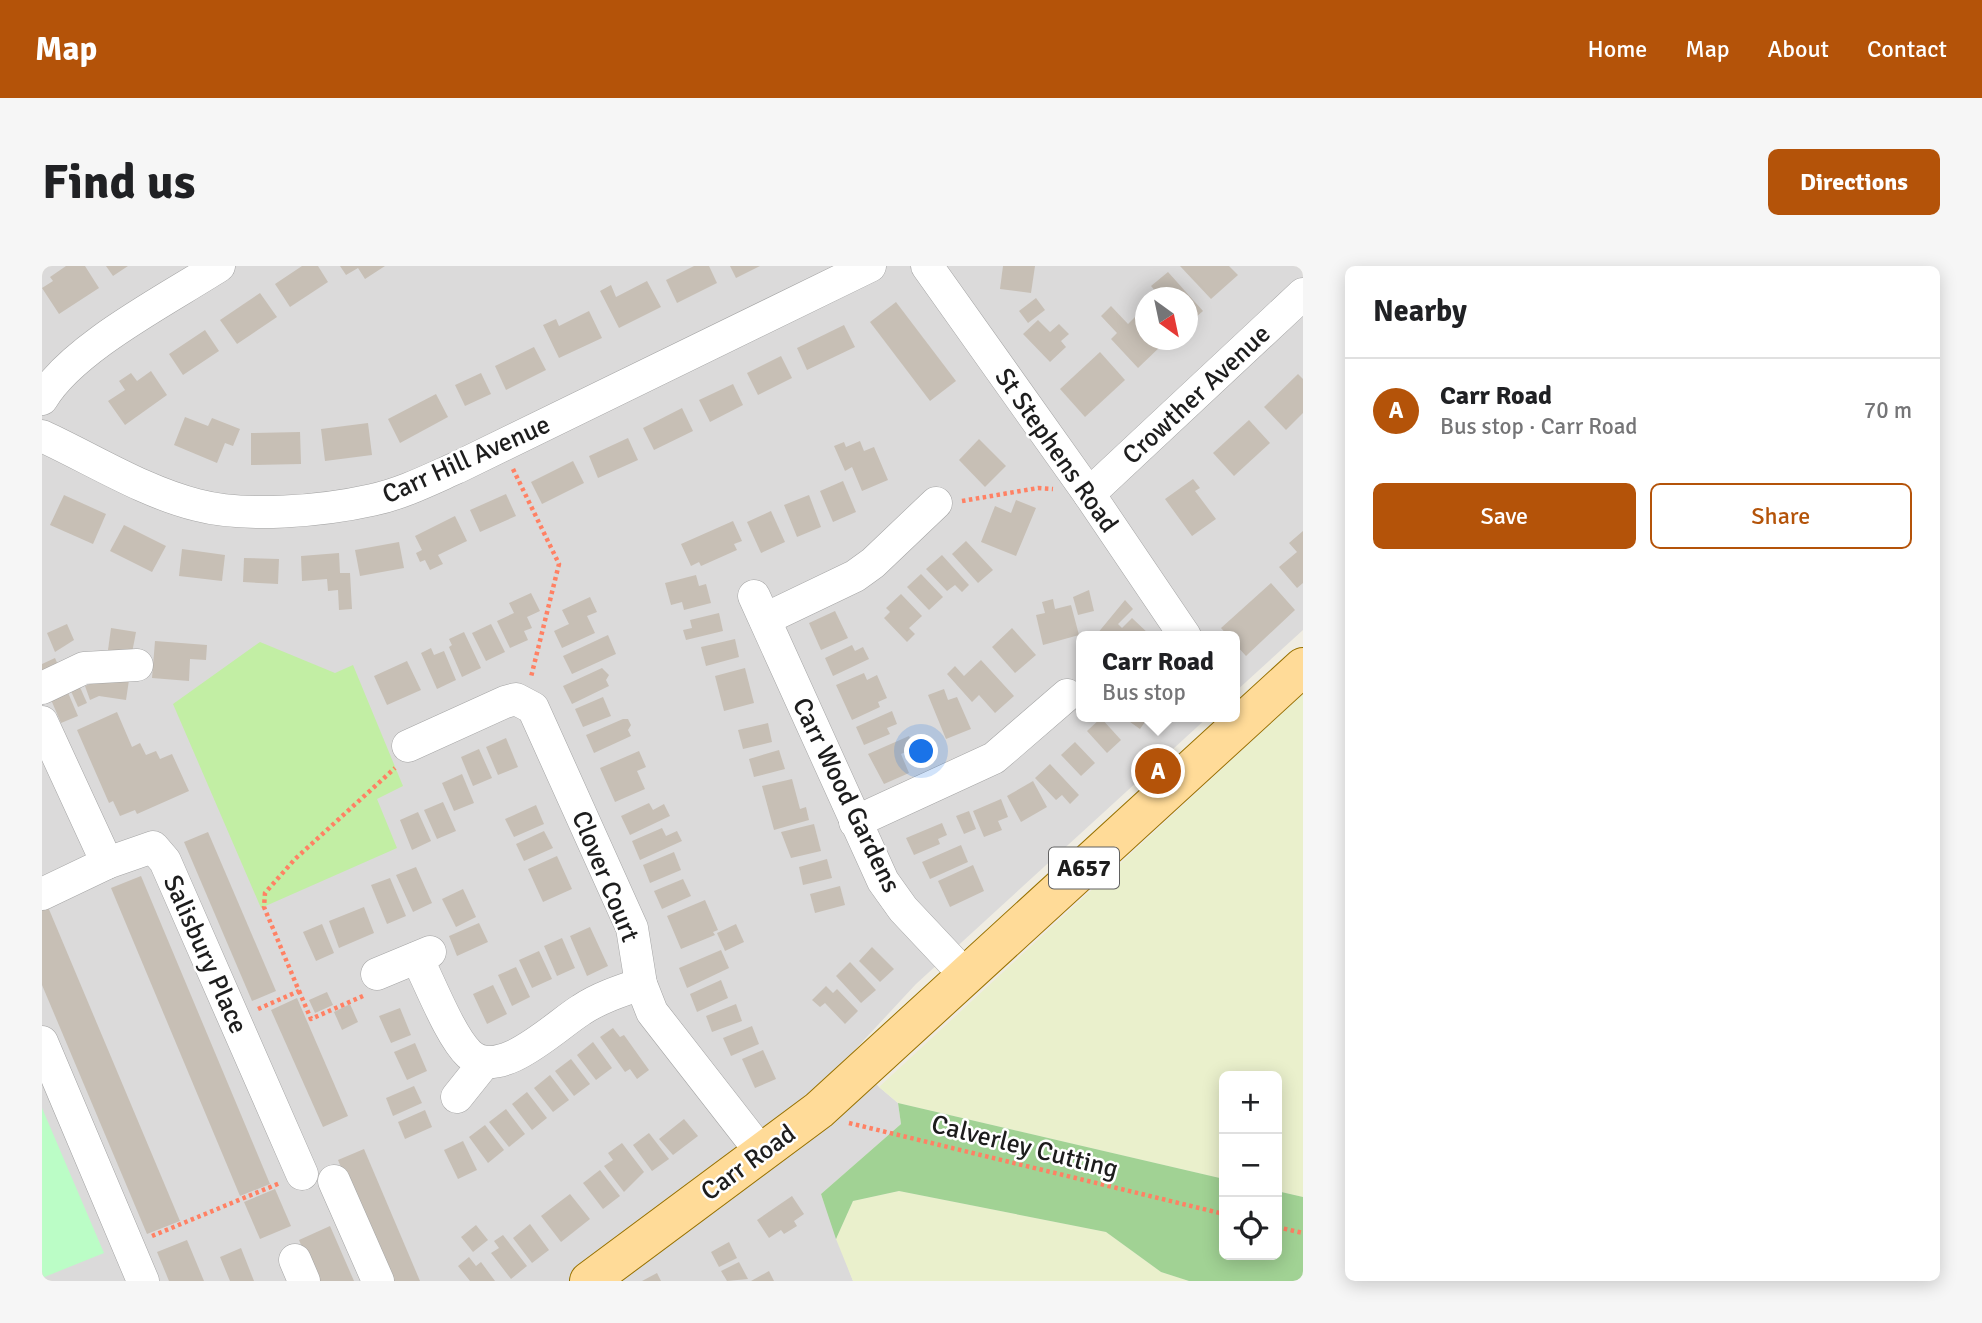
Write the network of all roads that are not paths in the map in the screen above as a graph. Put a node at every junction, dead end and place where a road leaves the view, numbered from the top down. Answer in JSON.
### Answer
{"nodes":[{"id":1,"x":219,"y":266,"type":"edge"},
{"id":2,"x":870,"y":266,"type":"edge"},
{"id":3,"x":927,"y":266,"type":"edge"},
{"id":4,"x":1303,"y":294,"type":"edge"},
{"id":5,"x":42,"y":398,"type":"edge"},
{"id":6,"x":42,"y":436,"type":"edge"},
{"id":7,"x":1084,"y":488,"type":"junction"},
{"id":8,"x":936,"y":503,"type":"road end"},
{"id":9,"x":1182,"y":631,"type":"edge"},
{"id":10,"x":137,"y":665,"type":"dead end"},
{"id":11,"x":1303,"y":667,"type":"edge"},
{"id":12,"x":42,"y":688,"type":"edge"},
{"id":13,"x":1067,"y":695,"type":"dead end"},
{"id":14,"x":1240,"y":716,"type":"edge"},
{"id":15,"x":42,"y":722,"type":"edge"},
{"id":16,"x":1234,"y":722,"type":"edge"},
{"id":17,"x":408,"y":746,"type":"road end"},
{"id":18,"x":855,"y":822,"type":"junction"},
{"id":19,"x":107,"y":863,"type":"junction"},
{"id":20,"x":42,"y":894,"type":"edge"},
{"id":21,"x":377,"y":974,"type":"road end"},
{"id":22,"x":966,"y":976,"type":"junction"},
{"id":23,"x":641,"y":984,"type":"junction"},
{"id":24,"x":42,"y":1042,"type":"edge"},
{"id":25,"x":485,"y":1062,"type":"junction"},
{"id":26,"x":457,"y":1097,"type":"dead end"},
{"id":27,"x":761,"y":1152,"type":"junction"},
{"id":28,"x":302,"y":1174,"type":"road end"},
{"id":29,"x":334,"y":1181,"type":"dead end"},
{"id":30,"x":603,"y":1277,"type":"edge"},
{"id":31,"x":144,"y":1281,"type":"edge"},
{"id":32,"x":378,"y":1281,"type":"edge"}],
"edges":[{"from":1,"to":5,"type":"street"},
{"from":2,"to":6,"type":"street","name":"Carr Hill Avenue"},
{"from":3,"to":7,"type":"street","name":"St Stephens Road"},
{"from":4,"to":7,"type":"street","name":"Crowther Avenue"},
{"from":7,"to":9,"type":"street","name":"St Stephens Road"},
{"from":8,"to":18,"type":"street","name":"Carr Wood Gardens"},
{"from":10,"to":12,"type":"street"},
{"from":11,"to":14,"type":"main road","name":"Carr Road","number":"A657"},
{"from":13,"to":18,"type":"street"},
{"from":15,"to":19,"type":"street"},
{"from":16,"to":22,"type":"main road","name":"Carr Road","number":"A657"},
{"from":17,"to":23,"type":"street","name":"Clover Court"},
{"from":18,"to":22,"type":"street","name":"Carr Wood Gardens"},
{"from":19,"to":20,"type":"street","name":"Salisbury Place"},
{"from":19,"to":28,"type":"street","name":"Salisbury Place"},
{"from":21,"to":25,"type":"street"},
{"from":22,"to":27,"type":"main road","name":"Carr Road","number":"A657"},
{"from":23,"to":25,"type":"street"},
{"from":23,"to":27,"type":"street","name":"Clover Court"},
{"from":24,"to":31,"type":"street"},
{"from":25,"to":26,"type":"street"},
{"from":27,"to":30,"type":"main road","name":"Carr Road","number":"A657"},
{"from":29,"to":32,"type":"street"}]}
